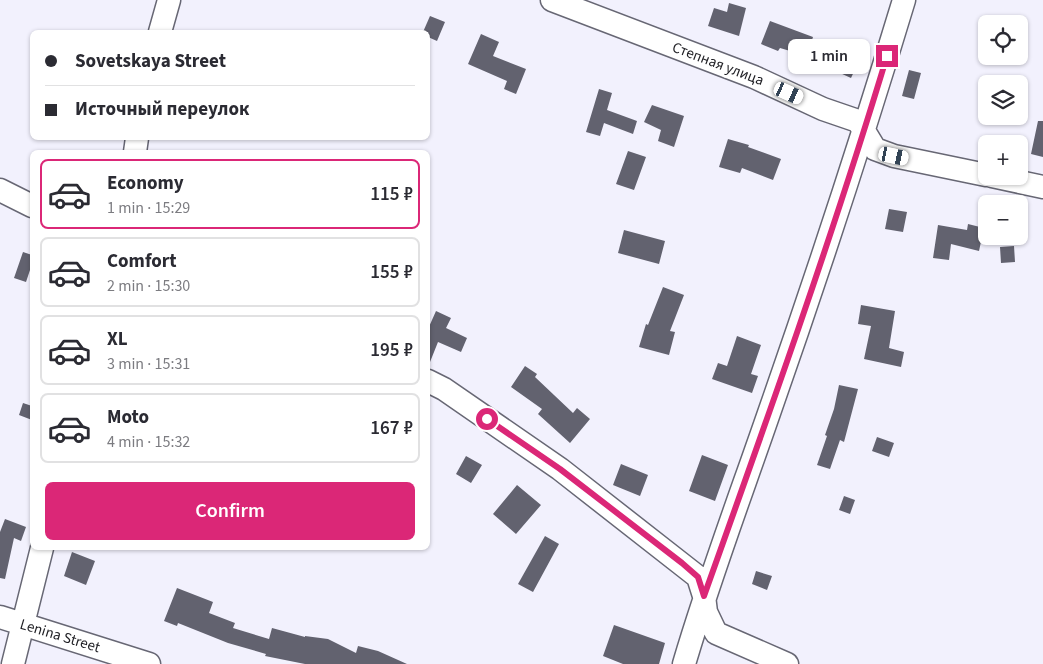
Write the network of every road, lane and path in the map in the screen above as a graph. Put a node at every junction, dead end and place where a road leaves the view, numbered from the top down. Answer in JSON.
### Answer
{"nodes":[{"id":1,"x":169,"y":0,"type":"edge"},
{"id":2,"x":552,"y":0,"type":"edge"},
{"id":3,"x":904,"y":0,"type":"edge"},
{"id":4,"x":161,"y":30,"type":"edge"},
{"id":5,"x":864,"y":131,"type":"junction"},
{"id":6,"x":978,"y":173,"type":"edge"},
{"id":7,"x":1028,"y":184,"type":"edge"},
{"id":8,"x":1043,"y":187,"type":"edge"},
{"id":9,"x":0,"y":190,"type":"edge"},
{"id":10,"x":30,"y":205,"type":"edge"},
{"id":11,"x":430,"y":382,"type":"edge"},
{"id":12,"x":42,"y":550,"type":"edge"},
{"id":13,"x":704,"y":596,"type":"junction"},
{"id":14,"x":0,"y":617,"type":"edge"},
{"id":15,"x":23,"y":624,"type":"junction"},
{"id":16,"x":13,"y":664,"type":"edge"},
{"id":17,"x":149,"y":664,"type":"edge"},
{"id":18,"x":684,"y":664,"type":"edge"},
{"id":19,"x":787,"y":664,"type":"edge"}],
"edges":[{"from":1,"to":4,"type":"street"},
{"from":2,"to":5,"type":"street","name":"Степная улица"},
{"from":3,"to":5,"type":"street"},
{"from":5,"to":6,"type":"street","name":"Степная улица"},
{"from":5,"to":13,"type":"street"},
{"from":7,"to":8,"type":"street"},
{"from":9,"to":10,"type":"street"},
{"from":11,"to":13,"type":"street"},
{"from":12,"to":15,"type":"street"},
{"from":13,"to":18,"type":"street"},
{"from":13,"to":19,"type":"street"},
{"from":14,"to":15,"type":"street","name":"Lenina Street"},
{"from":15,"to":16,"type":"street"},
{"from":15,"to":17,"type":"street","name":"Lenina Street"}]}
